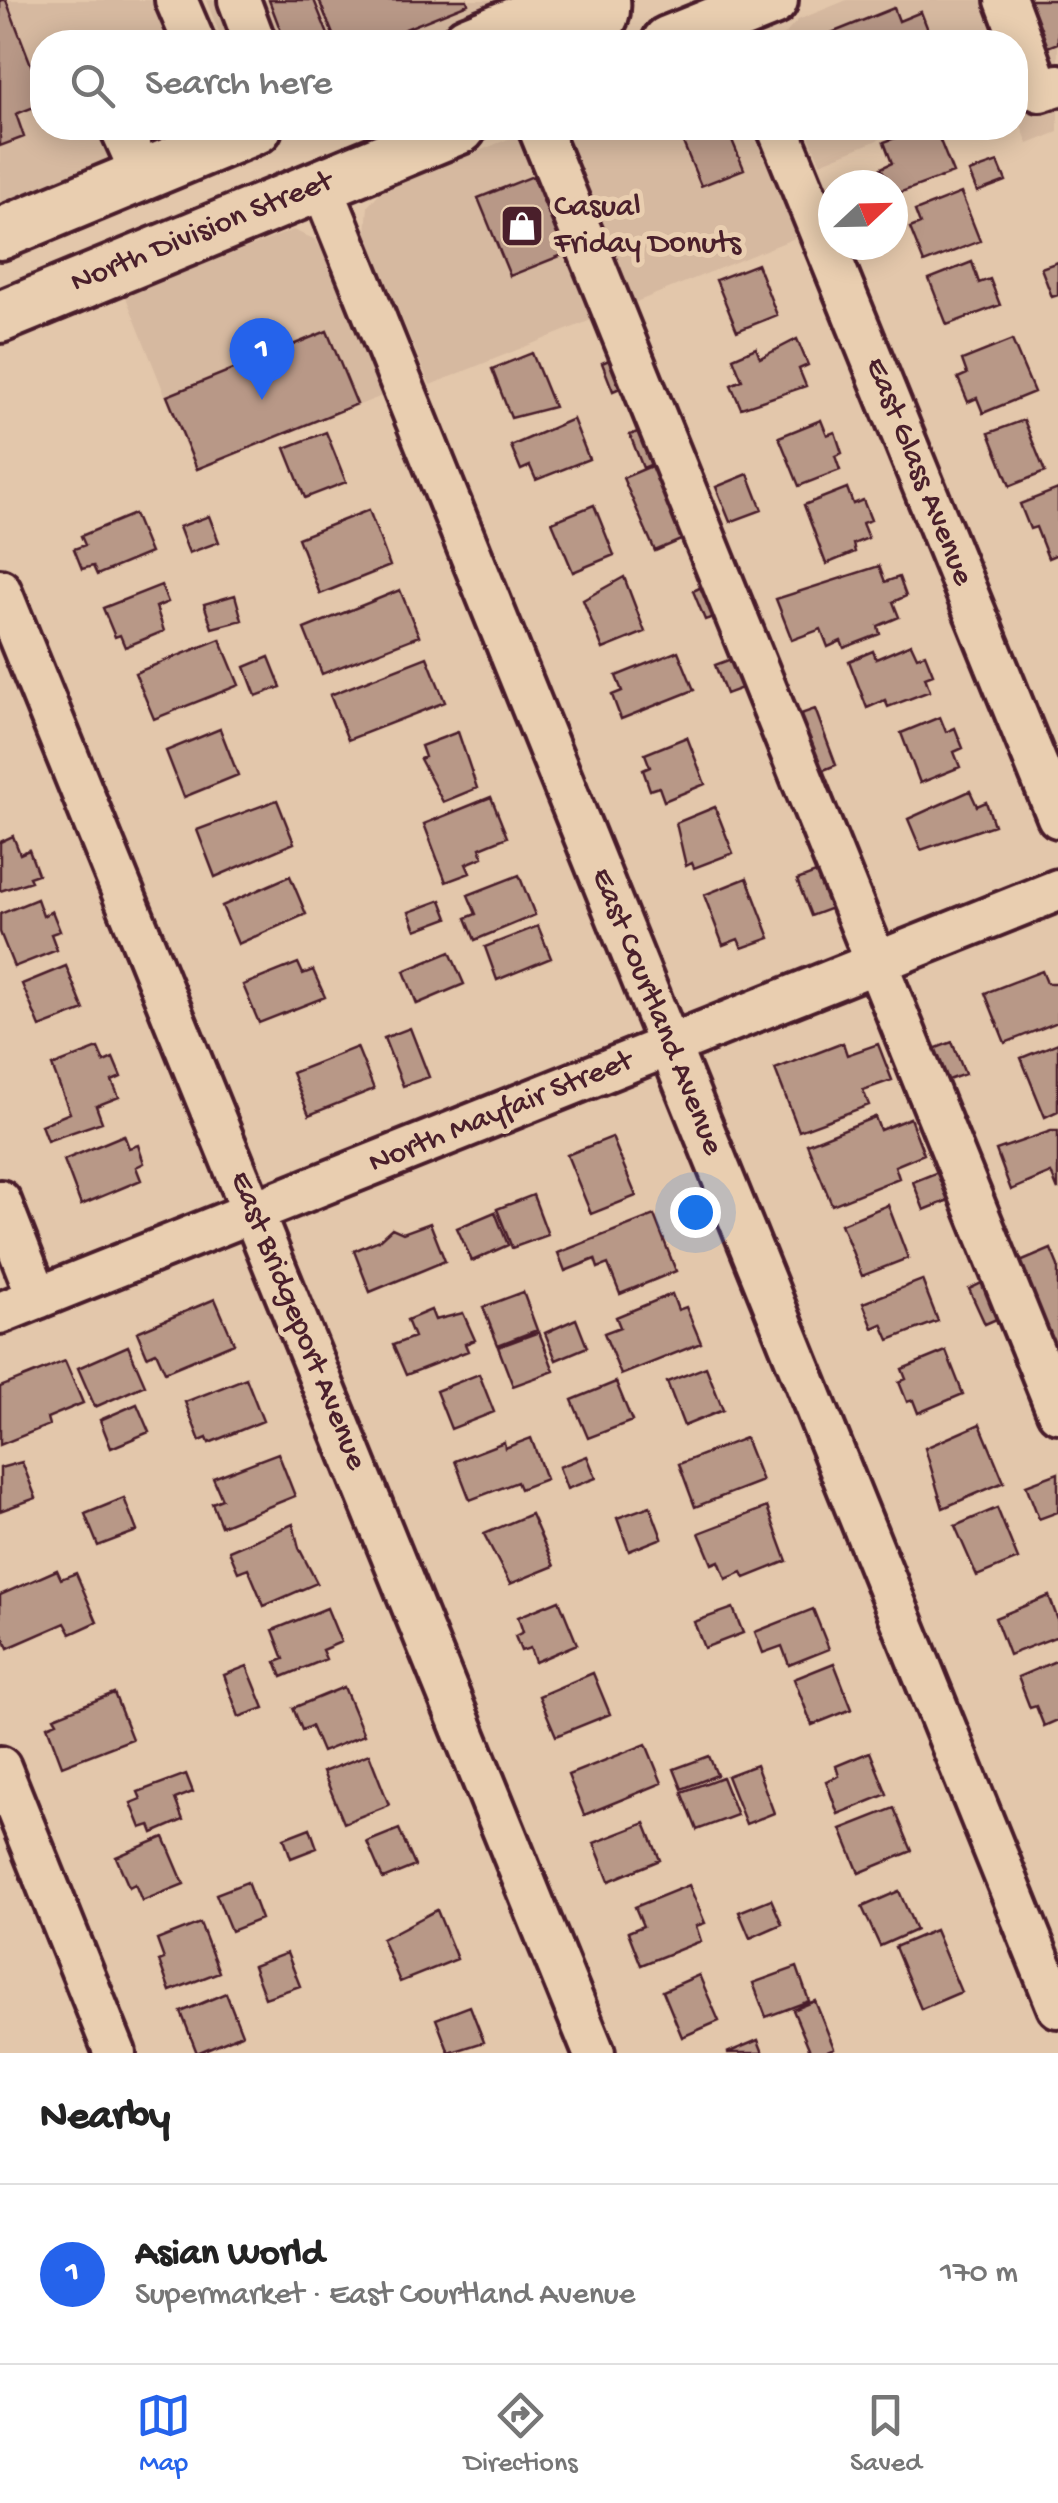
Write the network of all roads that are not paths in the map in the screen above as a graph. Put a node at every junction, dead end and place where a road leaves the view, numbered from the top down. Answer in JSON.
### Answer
{"nodes":[{"id":1,"x":176,"y":0,"type":"edge"},
{"id":2,"x":239,"y":0,"type":"edge"},
{"id":3,"x":574,"y":0,"type":"edge"},
{"id":4,"x":604,"y":0,"type":"edge"},
{"id":5,"x":1006,"y":0,"type":"edge"},
{"id":6,"x":511,"y":12,"type":"edge"},
{"id":7,"x":744,"y":14,"type":"edge"},
{"id":8,"x":189,"y":30,"type":"edge"},
{"id":9,"x":250,"y":30,"type":"edge"},
{"id":10,"x":485,"y":30,"type":"edge"},
{"id":11,"x":593,"y":30,"type":"edge"},
{"id":12,"x":701,"y":30,"type":"edge"},
{"id":13,"x":1017,"y":30,"type":"edge"},
{"id":14,"x":1028,"y":60,"type":"edge"},
{"id":15,"x":1058,"y":85,"type":"edge"},
{"id":16,"x":126,"y":140,"type":"edge"},
{"id":17,"x":219,"y":140,"type":"edge"},
{"id":18,"x":399,"y":140,"type":"edge"},
{"id":19,"x":543,"y":140,"type":"edge"},
{"id":20,"x":783,"y":140,"type":"edge"},
{"id":21,"x":142,"y":175,"type":"junction"},
{"id":22,"x":320,"y":184,"type":"junction"},
{"id":23,"x":0,"y":234,"type":"edge"},
{"id":24,"x":0,"y":317,"type":"edge"},
{"id":25,"x":0,"y":590,"type":"edge"},
{"id":26,"x":1058,"y":818,"type":"edge"},
{"id":27,"x":1058,"y":890,"type":"edge"},
{"id":28,"x":876,"y":963,"type":"junction"},
{"id":29,"x":669,"y":1045,"type":"junction"},
{"id":30,"x":0,"y":1201,"type":"edge"},
{"id":31,"x":253,"y":1213,"type":"junction"},
{"id":32,"x":38,"y":1298,"type":"junction"},
{"id":33,"x":0,"y":1314,"type":"edge"},
{"id":34,"x":1058,"y":1412,"type":"edge"},
{"id":35,"x":0,"y":1767,"type":"edge"},
{"id":36,"x":1058,"y":2008,"type":"edge"},
{"id":37,"x":115,"y":2053,"type":"edge"},
{"id":38,"x":594,"y":2053,"type":"edge"}],
"edges":[{"from":1,"to":8,"type":"street"},
{"from":2,"to":9,"type":"street"},
{"from":3,"to":6,"type":"main road"},
{"from":4,"to":11,"type":"main road"},
{"from":5,"to":13,"type":"street"},
{"from":6,"to":10,"type":"main road"},
{"from":7,"to":12,"type":"main road"},
{"from":14,"to":15,"type":"street"},
{"from":16,"to":21,"type":"street"},
{"from":17,"to":21,"type":"main road"},
{"from":18,"to":22,"type":"main road","name":"North Division Street"},
{"from":19,"to":28,"type":"street"},
{"from":20,"to":26,"type":"street","name":"East Glass Avenue"},
{"from":21,"to":23,"type":"main road"},
{"from":22,"to":24,"type":"main road","name":"North Division Street"},
{"from":22,"to":29,"type":"street","name":"East Courtland Avenue"},
{"from":25,"to":31,"type":"street","name":"East Bridgeport Avenue"},
{"from":27,"to":28,"type":"street","name":"North Mayfair Street"},
{"from":28,"to":29,"type":"street","name":"North Mayfair Street"},
{"from":28,"to":34,"type":"street"},
{"from":29,"to":31,"type":"street","name":"North Mayfair Street"},
{"from":29,"to":36,"type":"street","name":"East Courtland Avenue"},
{"from":30,"to":32,"type":"street"},
{"from":31,"to":32,"type":"street","name":"North Mayfair Street"},
{"from":31,"to":38,"type":"street","name":"East Bridgeport Avenue"},
{"from":32,"to":33,"type":"street","name":"North Mayfair Street"},
{"from":35,"to":37,"type":"street"}]}
